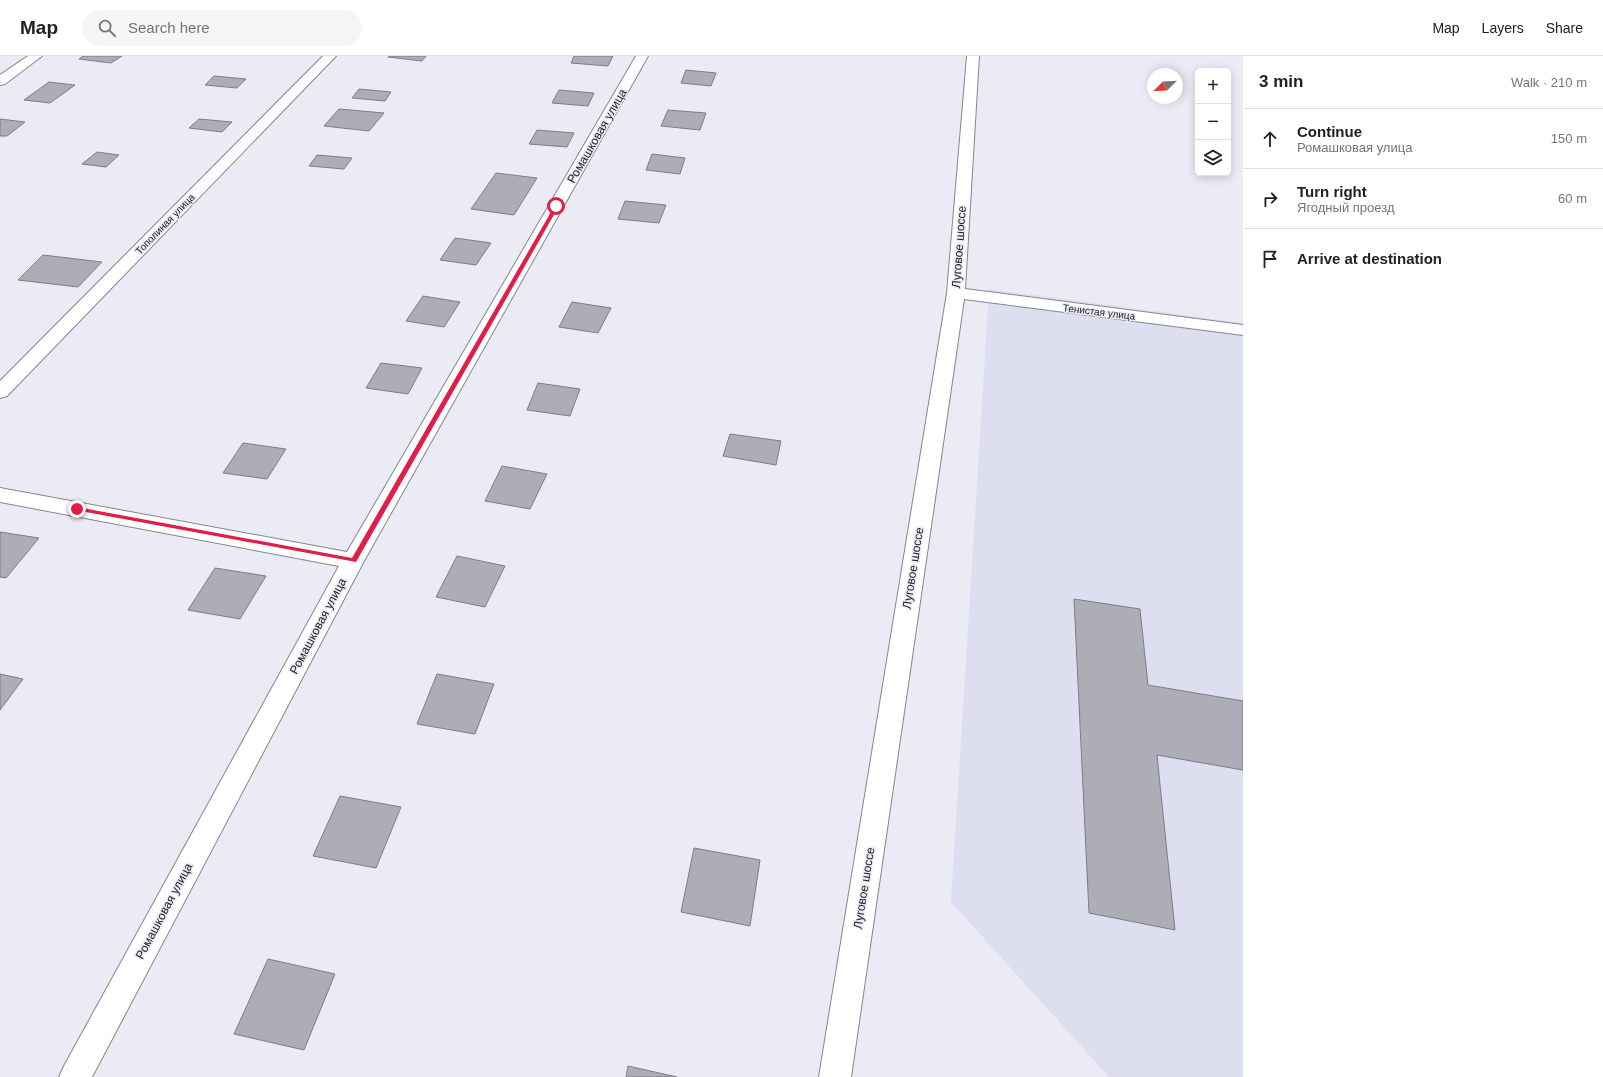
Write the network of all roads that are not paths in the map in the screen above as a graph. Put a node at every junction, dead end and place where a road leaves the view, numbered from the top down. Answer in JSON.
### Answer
{"nodes":[{"id":1,"x":36,"y":56,"type":"edge"},
{"id":2,"x":330,"y":56,"type":"edge"},
{"id":3,"x":642,"y":56,"type":"edge"},
{"id":4,"x":973,"y":56,"type":"edge"},
{"id":5,"x":0,"y":81,"type":"edge"},
{"id":6,"x":956,"y":293,"type":"junction"},
{"id":7,"x":1243,"y":330,"type":"edge"},
{"id":8,"x":0,"y":392,"type":"edge"},
{"id":9,"x":0,"y":495,"type":"edge"},
{"id":10,"x":353,"y":561,"type":"junction"},
{"id":11,"x":75,"y":1077,"type":"edge"},
{"id":12,"x":834,"y":1077,"type":"edge"}],
"edges":[{"from":1,"to":5,"type":"street"},
{"from":2,"to":8,"type":"street","name":"Тополиная улица"},
{"from":3,"to":10,"type":"street","name":"Ромашковая улица"},
{"from":4,"to":6,"type":"street","name":"Луговое шоссе"},
{"from":6,"to":7,"type":"street","name":"Тенистая улица"},
{"from":6,"to":12,"type":"street","name":"Луговое шоссе"},
{"from":9,"to":10,"type":"street"},
{"from":10,"to":11,"type":"street","name":"Ромашковая улица"}]}
